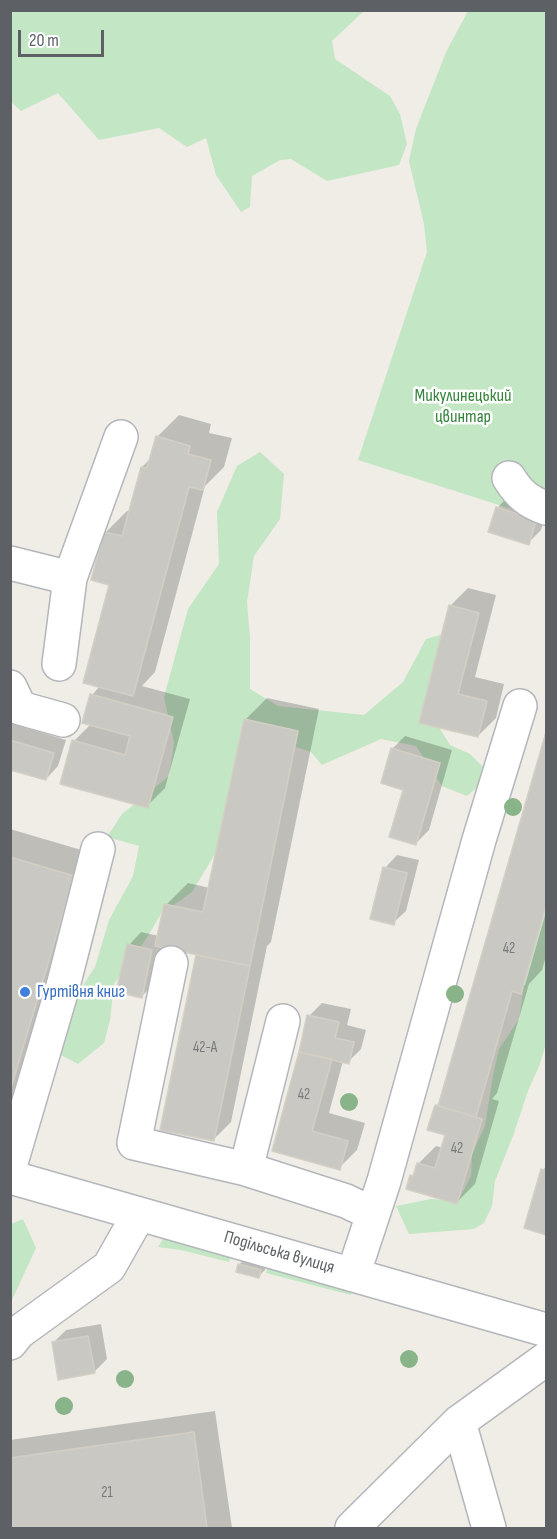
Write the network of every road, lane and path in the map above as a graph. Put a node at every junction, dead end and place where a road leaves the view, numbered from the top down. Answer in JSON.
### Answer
{"nodes":[{"id":1,"x":121,"y":437,"type":"dead end"},
{"id":2,"x":509,"y":478,"type":"dead end"},
{"id":3,"x":546,"y":508,"type":"edge"},
{"id":4,"x":10,"y":563,"type":"edge"},
{"id":5,"x":70,"y":578,"type":"junction"},
{"id":6,"x":59,"y":663,"type":"dead end"},
{"id":7,"x":10,"y":687,"type":"edge"},
{"id":8,"x":520,"y":706,"type":"dead end"},
{"id":9,"x":63,"y":720,"type":"dead end"},
{"id":10,"x":98,"y":849,"type":"dead end"},
{"id":11,"x":171,"y":963,"type":"dead end"},
{"id":12,"x":283,"y":1021,"type":"dead end"},
{"id":13,"x":10,"y":1166,"type":"edge"},
{"id":14,"x":246,"y":1169,"type":"junction"},
{"id":15,"x":10,"y":1177,"type":"edge"},
{"id":16,"x":139,"y":1214,"type":"junction"},
{"id":17,"x":373,"y":1214,"type":"junction"},
{"id":18,"x":353,"y":1275,"type":"junction"},
{"id":19,"x":546,"y":1330,"type":"edge"},
{"id":20,"x":10,"y":1343,"type":"edge"},
{"id":21,"x":546,"y":1359,"type":"edge"},
{"id":22,"x":459,"y":1422,"type":"junction"},
{"id":23,"x":352,"y":1528,"type":"edge"},
{"id":24,"x":489,"y":1528,"type":"edge"}],
"edges":[{"from":1,"to":5,"type":"street"},
{"from":2,"to":3,"type":"street"},
{"from":4,"to":5,"type":"street"},
{"from":5,"to":6,"type":"street"},
{"from":7,"to":9,"type":"street"},
{"from":8,"to":17,"type":"street"},
{"from":10,"to":13,"type":"street"},
{"from":11,"to":14,"type":"street"},
{"from":12,"to":14,"type":"street"},
{"from":14,"to":17,"type":"street"},
{"from":15,"to":16,"type":"street","name":"Подільська вулиця"},
{"from":16,"to":18,"type":"street","name":"Подільська вулиця"},
{"from":16,"to":20,"type":"street"},
{"from":17,"to":18,"type":"street"},
{"from":18,"to":19,"type":"street","name":"Подільська вулиця"},
{"from":21,"to":22,"type":"street"},
{"from":22,"to":23,"type":"street"},
{"from":22,"to":24,"type":"street"}]}
